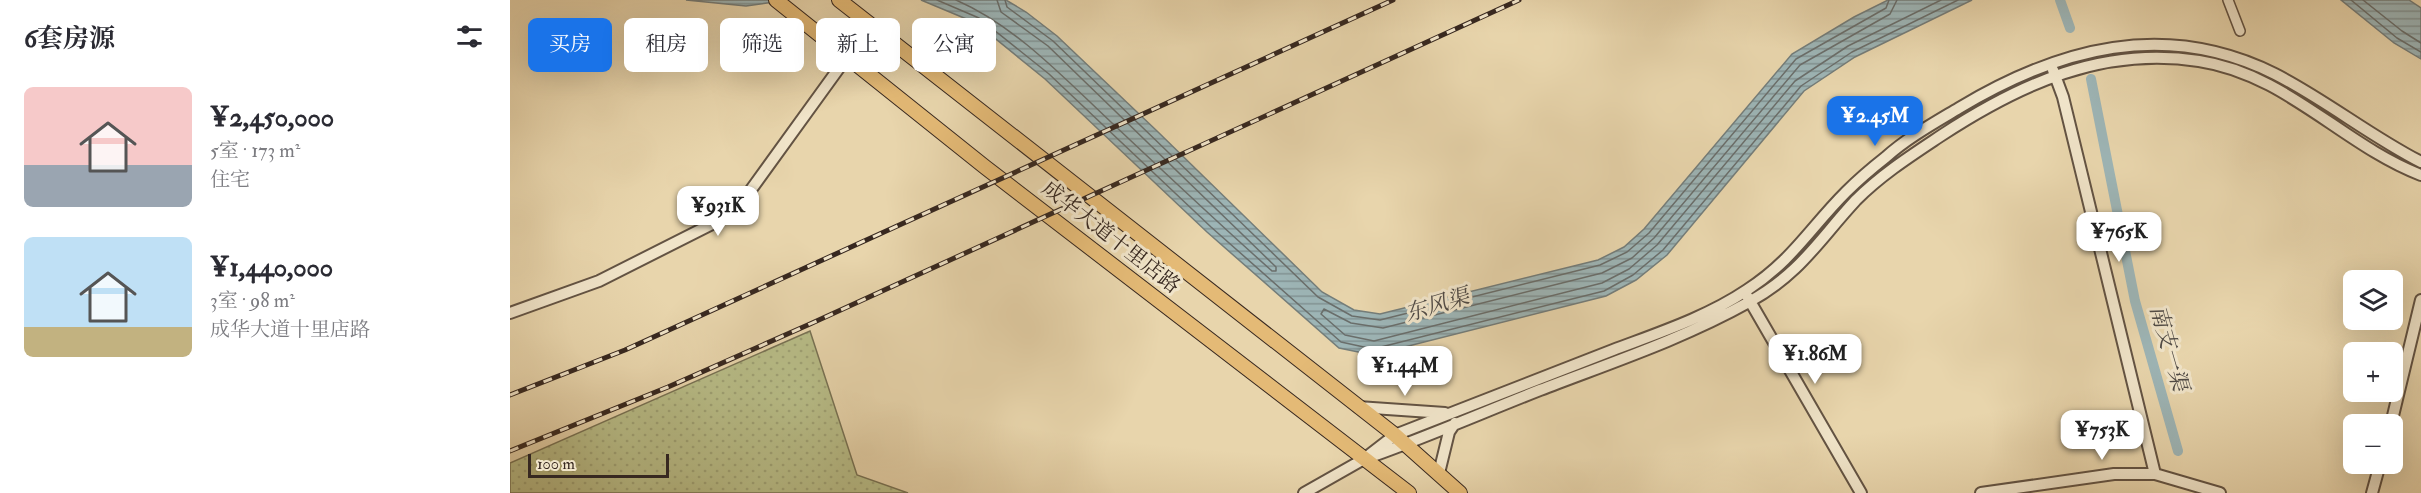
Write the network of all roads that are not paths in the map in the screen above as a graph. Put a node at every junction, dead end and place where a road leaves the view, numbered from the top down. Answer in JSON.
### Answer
{"nodes":[{"id":1,"x":776,"y":0,"type":"edge"},
{"id":2,"x":839,"y":0,"type":"edge"},
{"id":3,"x":2228,"y":0,"type":"edge"},
{"id":4,"x":2240,"y":31,"type":"dead end"},
{"id":5,"x":816,"y":33,"type":"edge"},
{"id":6,"x":2050,"y":62,"type":"junction"},
{"id":7,"x":836,"y":72,"type":"edge"},
{"id":8,"x":866,"y":72,"type":"edge"},
{"id":9,"x":2055,"y":75,"type":"junction"},
{"id":10,"x":2421,"y":162,"type":"edge"},
{"id":11,"x":2421,"y":175,"type":"edge"},
{"id":12,"x":1748,"y":296,"type":"junction"},
{"id":13,"x":2421,"y":300,"type":"edge"},
{"id":14,"x":510,"y":313,"type":"edge"},
{"id":15,"x":1358,"y":407,"type":"junction"},
{"id":16,"x":2393,"y":414,"type":"edge"},
{"id":17,"x":1453,"y":418,"type":"junction"},
{"id":18,"x":1400,"y":440,"type":"junction"},
{"id":19,"x":1364,"y":459,"type":"junction"},
{"id":20,"x":1439,"y":473,"type":"junction"},
{"id":21,"x":2155,"y":474,"type":"junction"},
{"id":22,"x":2377,"y":474,"type":"edge"},
{"id":23,"x":1304,"y":493,"type":"edge"},
{"id":24,"x":1409,"y":493,"type":"edge"},
{"id":25,"x":1460,"y":493,"type":"edge"},
{"id":26,"x":1861,"y":493,"type":"edge"},
{"id":27,"x":1980,"y":493,"type":"edge"},
{"id":28,"x":2220,"y":493,"type":"edge"},
{"id":29,"x":2372,"y":493,"type":"edge"}],
"edges":[{"from":1,"to":5,"type":"main road","name":"成华大道十里店路"},
{"from":2,"to":15,"type":"main road","name":"成华大道十里店路"},
{"from":3,"to":4,"type":"street"},
{"from":6,"to":9,"type":"street"},
{"from":6,"to":10,"type":"street"},
{"from":6,"to":12,"type":"street"},
{"from":7,"to":14,"type":"street"},
{"from":8,"to":19,"type":"main road","name":"成华大道十里店路"},
{"from":9,"to":11,"type":"street"},
{"from":9,"to":12,"type":"street"},
{"from":9,"to":21,"type":"street"},
{"from":12,"to":17,"type":"street"},
{"from":12,"to":26,"type":"street"},
{"from":13,"to":16,"type":"street"},
{"from":15,"to":17,"type":"street"},
{"from":15,"to":18,"type":"main road","name":"成华大道十里店路"},
{"from":17,"to":18,"type":"street"},
{"from":17,"to":20,"type":"street"},
{"from":18,"to":19,"type":"street"},
{"from":18,"to":20,"type":"main road","name":"成华大道十里店路"},
{"from":19,"to":23,"type":"street"},
{"from":19,"to":24,"type":"main road","name":"成华大道十里店路"},
{"from":20,"to":25,"type":"main road","name":"成华大道十里店路"},
{"from":21,"to":27,"type":"street"},
{"from":21,"to":28,"type":"street"},
{"from":22,"to":29,"type":"street"}]}
